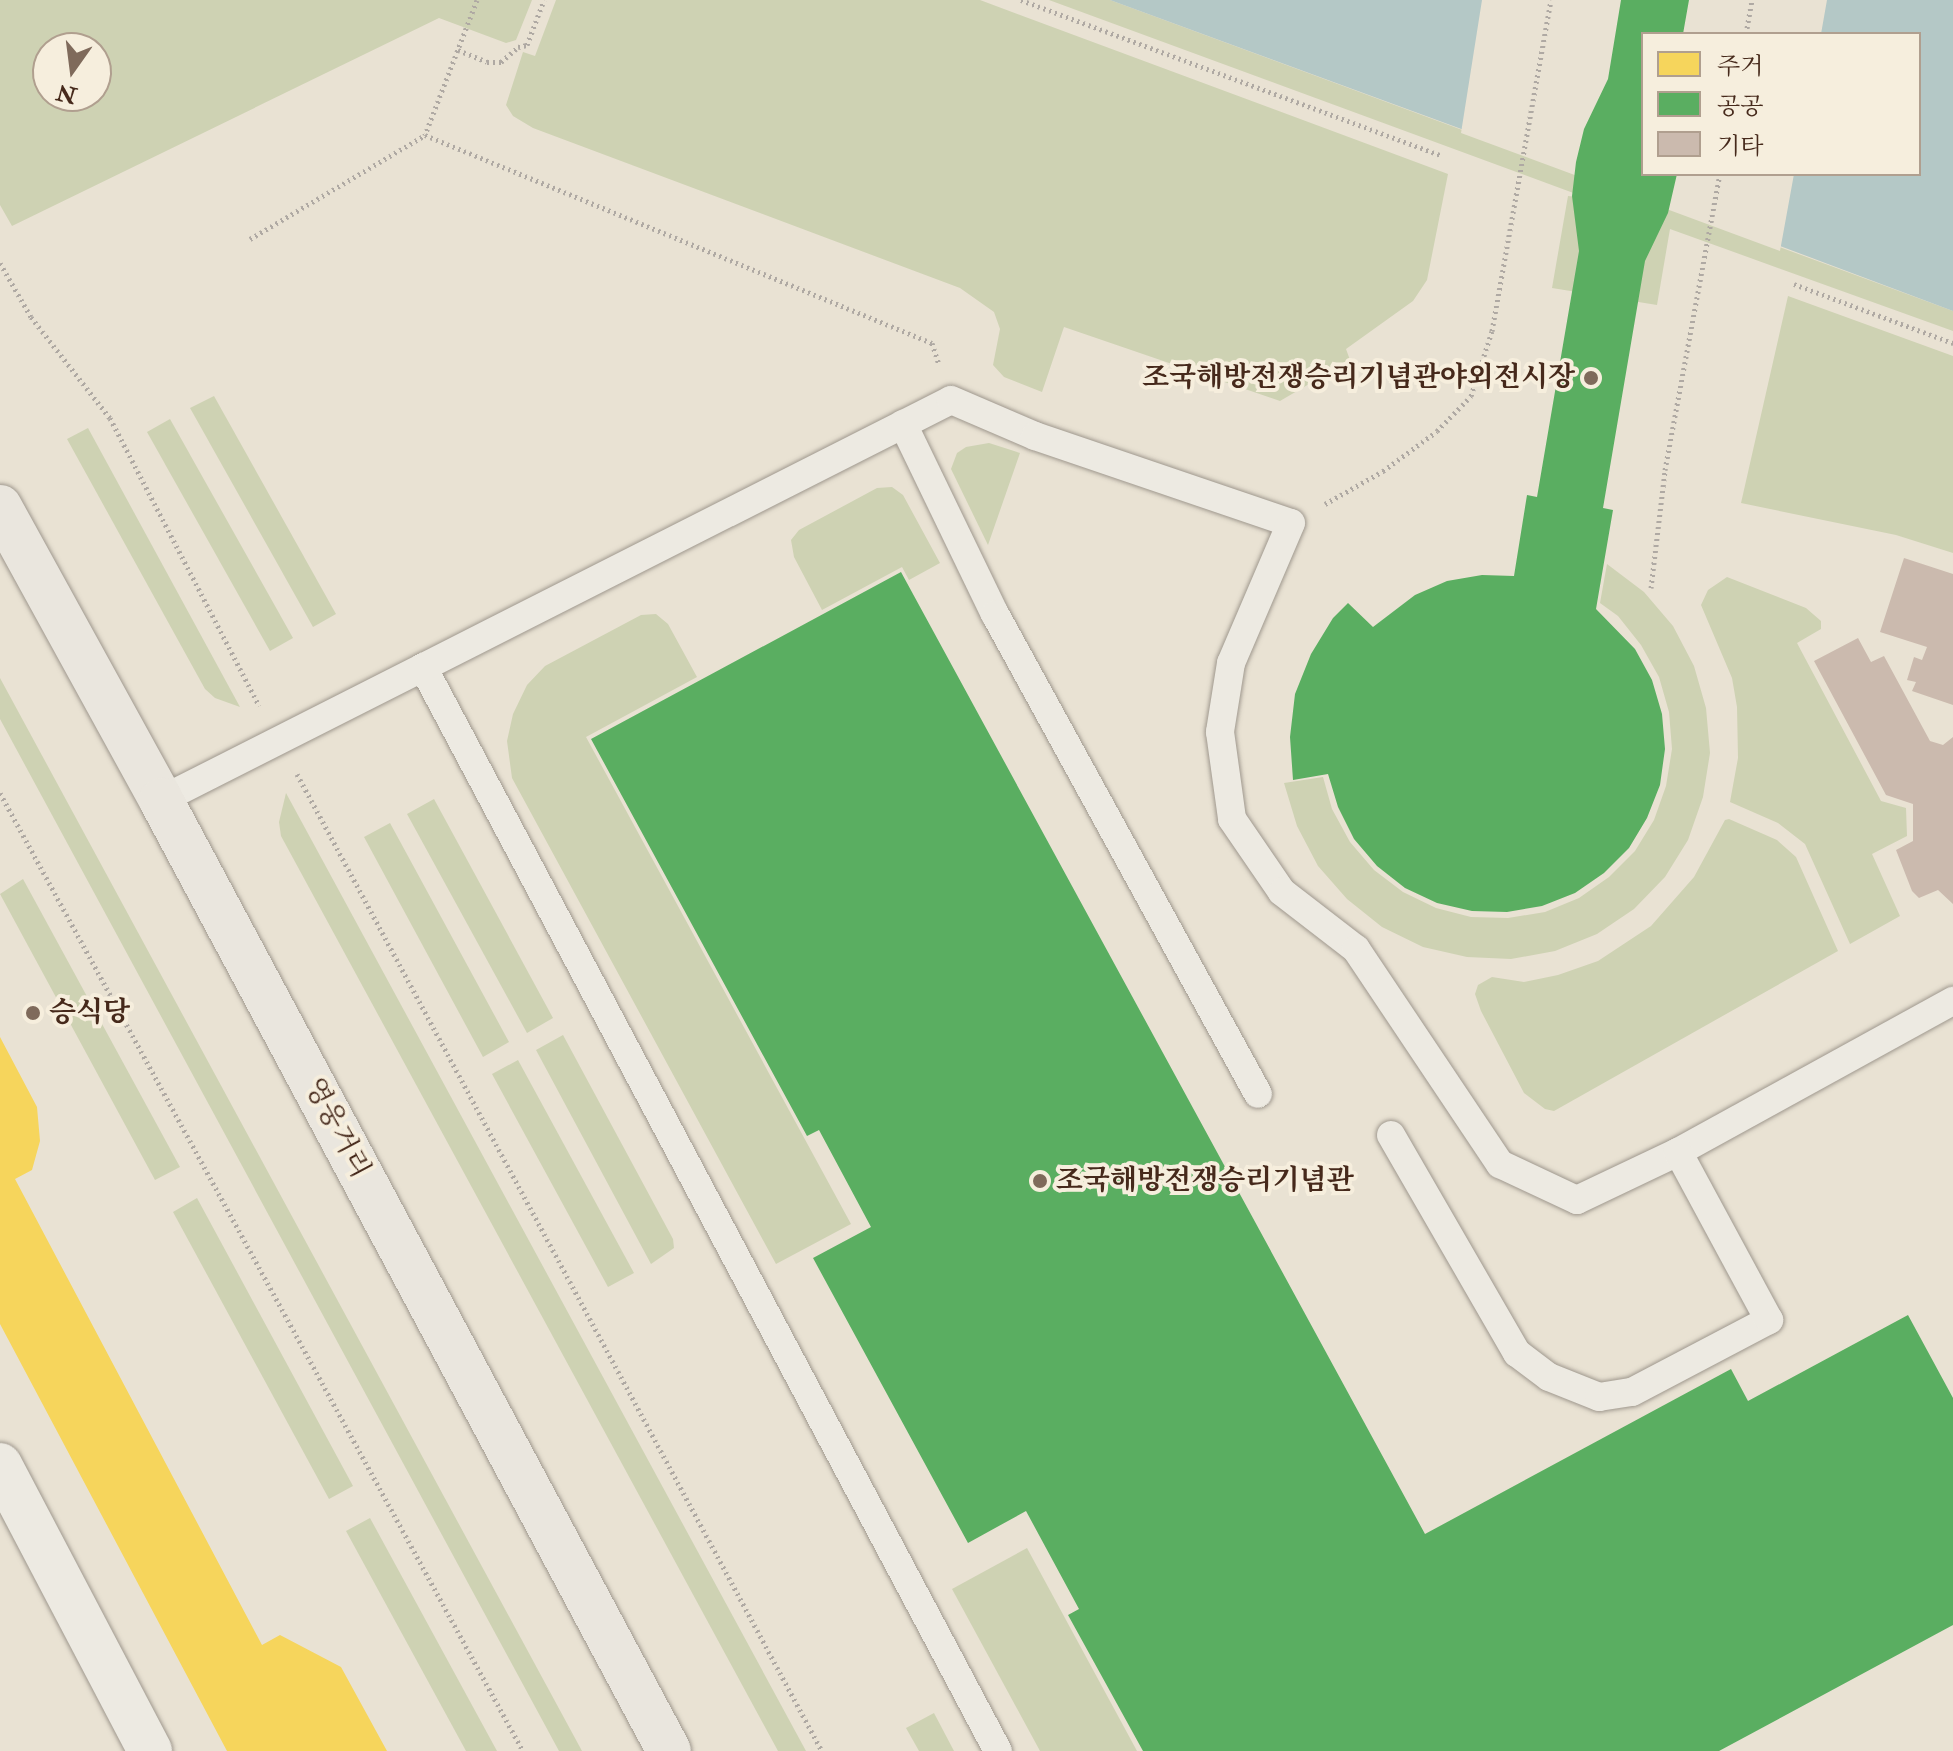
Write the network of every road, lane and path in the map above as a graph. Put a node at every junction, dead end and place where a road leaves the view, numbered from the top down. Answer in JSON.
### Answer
{"nodes":[{"id":1,"x":477,"y":0,"type":"edge"},
{"id":2,"x":544,"y":0,"type":"edge"},
{"id":3,"x":1021,"y":0,"type":"edge"},
{"id":4,"x":1551,"y":0,"type":"edge"},
{"id":5,"x":1752,"y":0,"type":"edge"},
{"id":6,"x":1746,"y":32,"type":"edge"},
{"id":7,"x":458,"y":50,"type":"junction"},
{"id":8,"x":425,"y":135,"type":"junction"},
{"id":9,"x":1442,"y":156,"type":"dead end"},
{"id":10,"x":1720,"y":176,"type":"edge"},
{"id":11,"x":250,"y":239,"type":"dead end"},
{"id":12,"x":0,"y":263,"type":"edge"},
{"id":13,"x":1794,"y":284,"type":"dead end"},
{"id":14,"x":1953,"y":343,"type":"edge"},
{"id":15,"x":951,"y":400,"type":"junction"},
{"id":16,"x":903,"y":424,"type":"junction"},
{"id":17,"x":0,"y":507,"type":"edge"},
{"id":18,"x":1291,"y":523,"type":"junction"},
{"id":19,"x":1651,"y":588,"type":"dead end"},
{"id":20,"x":423,"y":667,"type":"junction"},
{"id":21,"x":279,"y":742,"type":"junction"},
{"id":22,"x":0,"y":793,"type":"edge"},
{"id":23,"x":161,"y":800,"type":"junction"},
{"id":24,"x":1953,"y":1001,"type":"edge"},
{"id":25,"x":1258,"y":1094,"type":"dead end"},
{"id":26,"x":1391,"y":1135,"type":"dead end"},
{"id":27,"x":1678,"y":1152,"type":"junction"},
{"id":28,"x":0,"y":1465,"type":"edge"},
{"id":29,"x":150,"y":1751,"type":"edge"},
{"id":30,"x":523,"y":1751,"type":"edge"},
{"id":31,"x":669,"y":1751,"type":"edge"},
{"id":32,"x":822,"y":1751,"type":"edge"},
{"id":33,"x":998,"y":1751,"type":"edge"}],
"edges":[{"from":1,"to":7,"type":"path"},
{"from":2,"to":7,"type":"path"},
{"from":3,"to":9,"type":"path"},
{"from":4,"to":18,"type":"path","bridge":true},
{"from":5,"to":6,"type":"path"},
{"from":7,"to":8,"type":"path"},
{"from":8,"to":11,"type":"path"},
{"from":8,"to":15,"type":"path"},
{"from":10,"to":19,"type":"path","bridge":true},
{"from":12,"to":21,"type":"path"},
{"from":13,"to":14,"type":"path"},
{"from":15,"to":16,"type":"lane"},
{"from":15,"to":18,"type":"lane"},
{"from":16,"to":20,"type":"lane"},
{"from":16,"to":25,"type":"lane"},
{"from":17,"to":23,"type":"main road","name":"영웅거리"},
{"from":18,"to":27,"type":"lane"},
{"from":20,"to":21,"type":"lane"},
{"from":20,"to":33,"type":"lane"},
{"from":21,"to":23,"type":"lane"},
{"from":21,"to":32,"type":"path"},
{"from":22,"to":30,"type":"path"},
{"from":23,"to":31,"type":"main road","name":"영웅거리"},
{"from":24,"to":27,"type":"lane"},
{"from":26,"to":27,"type":"lane"},
{"from":28,"to":29,"type":"street"}]}
